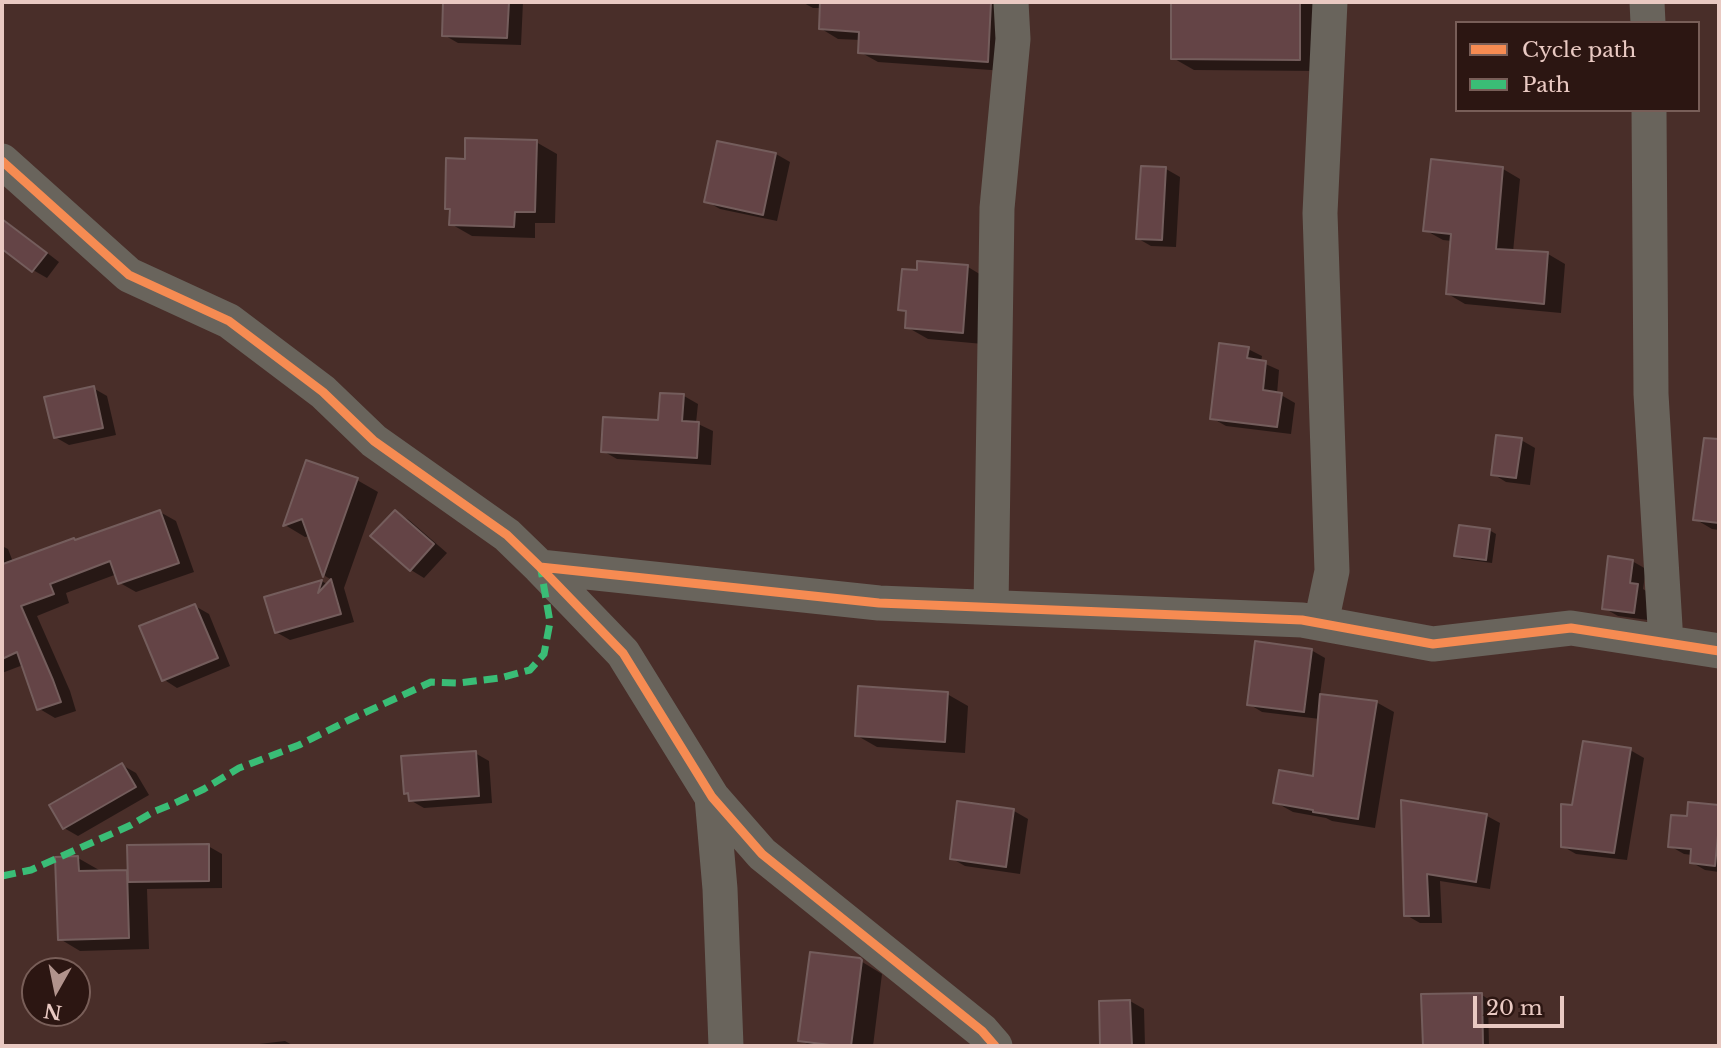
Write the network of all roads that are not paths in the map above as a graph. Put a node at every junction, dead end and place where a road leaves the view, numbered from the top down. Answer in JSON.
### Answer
{"nodes":[{"id":1,"x":1011,"y":2,"type":"edge"},
{"id":2,"x":1331,"y":2,"type":"edge"},
{"id":3,"x":1647,"y":2,"type":"edge"},
{"id":4,"x":1648,"y":21,"type":"edge"},
{"id":5,"x":1649,"y":112,"type":"edge"},
{"id":6,"x":2,"y":161,"type":"edge"},
{"id":7,"x":540,"y":567,"type":"junction"},
{"id":8,"x":990,"y":607,"type":"junction"},
{"id":9,"x":1321,"y":623,"type":"junction"},
{"id":10,"x":1666,"y":643,"type":"junction"},
{"id":11,"x":1719,"y":651,"type":"edge"},
{"id":12,"x":712,"y":797,"type":"junction"},
{"id":13,"x":726,"y":1046,"type":"edge"},
{"id":14,"x":995,"y":1046,"type":"edge"}],
"edges":[{"from":1,"to":8,"type":"street"},
{"from":2,"to":9,"type":"street"},
{"from":3,"to":4,"type":"street"},
{"from":5,"to":10,"type":"street"},
{"from":6,"to":7,"type":"street"},
{"from":7,"to":8,"type":"street"},
{"from":7,"to":12,"type":"street"},
{"from":8,"to":9,"type":"street"},
{"from":9,"to":10,"type":"street"},
{"from":10,"to":11,"type":"street"},
{"from":12,"to":13,"type":"street"},
{"from":12,"to":14,"type":"street"}]}
